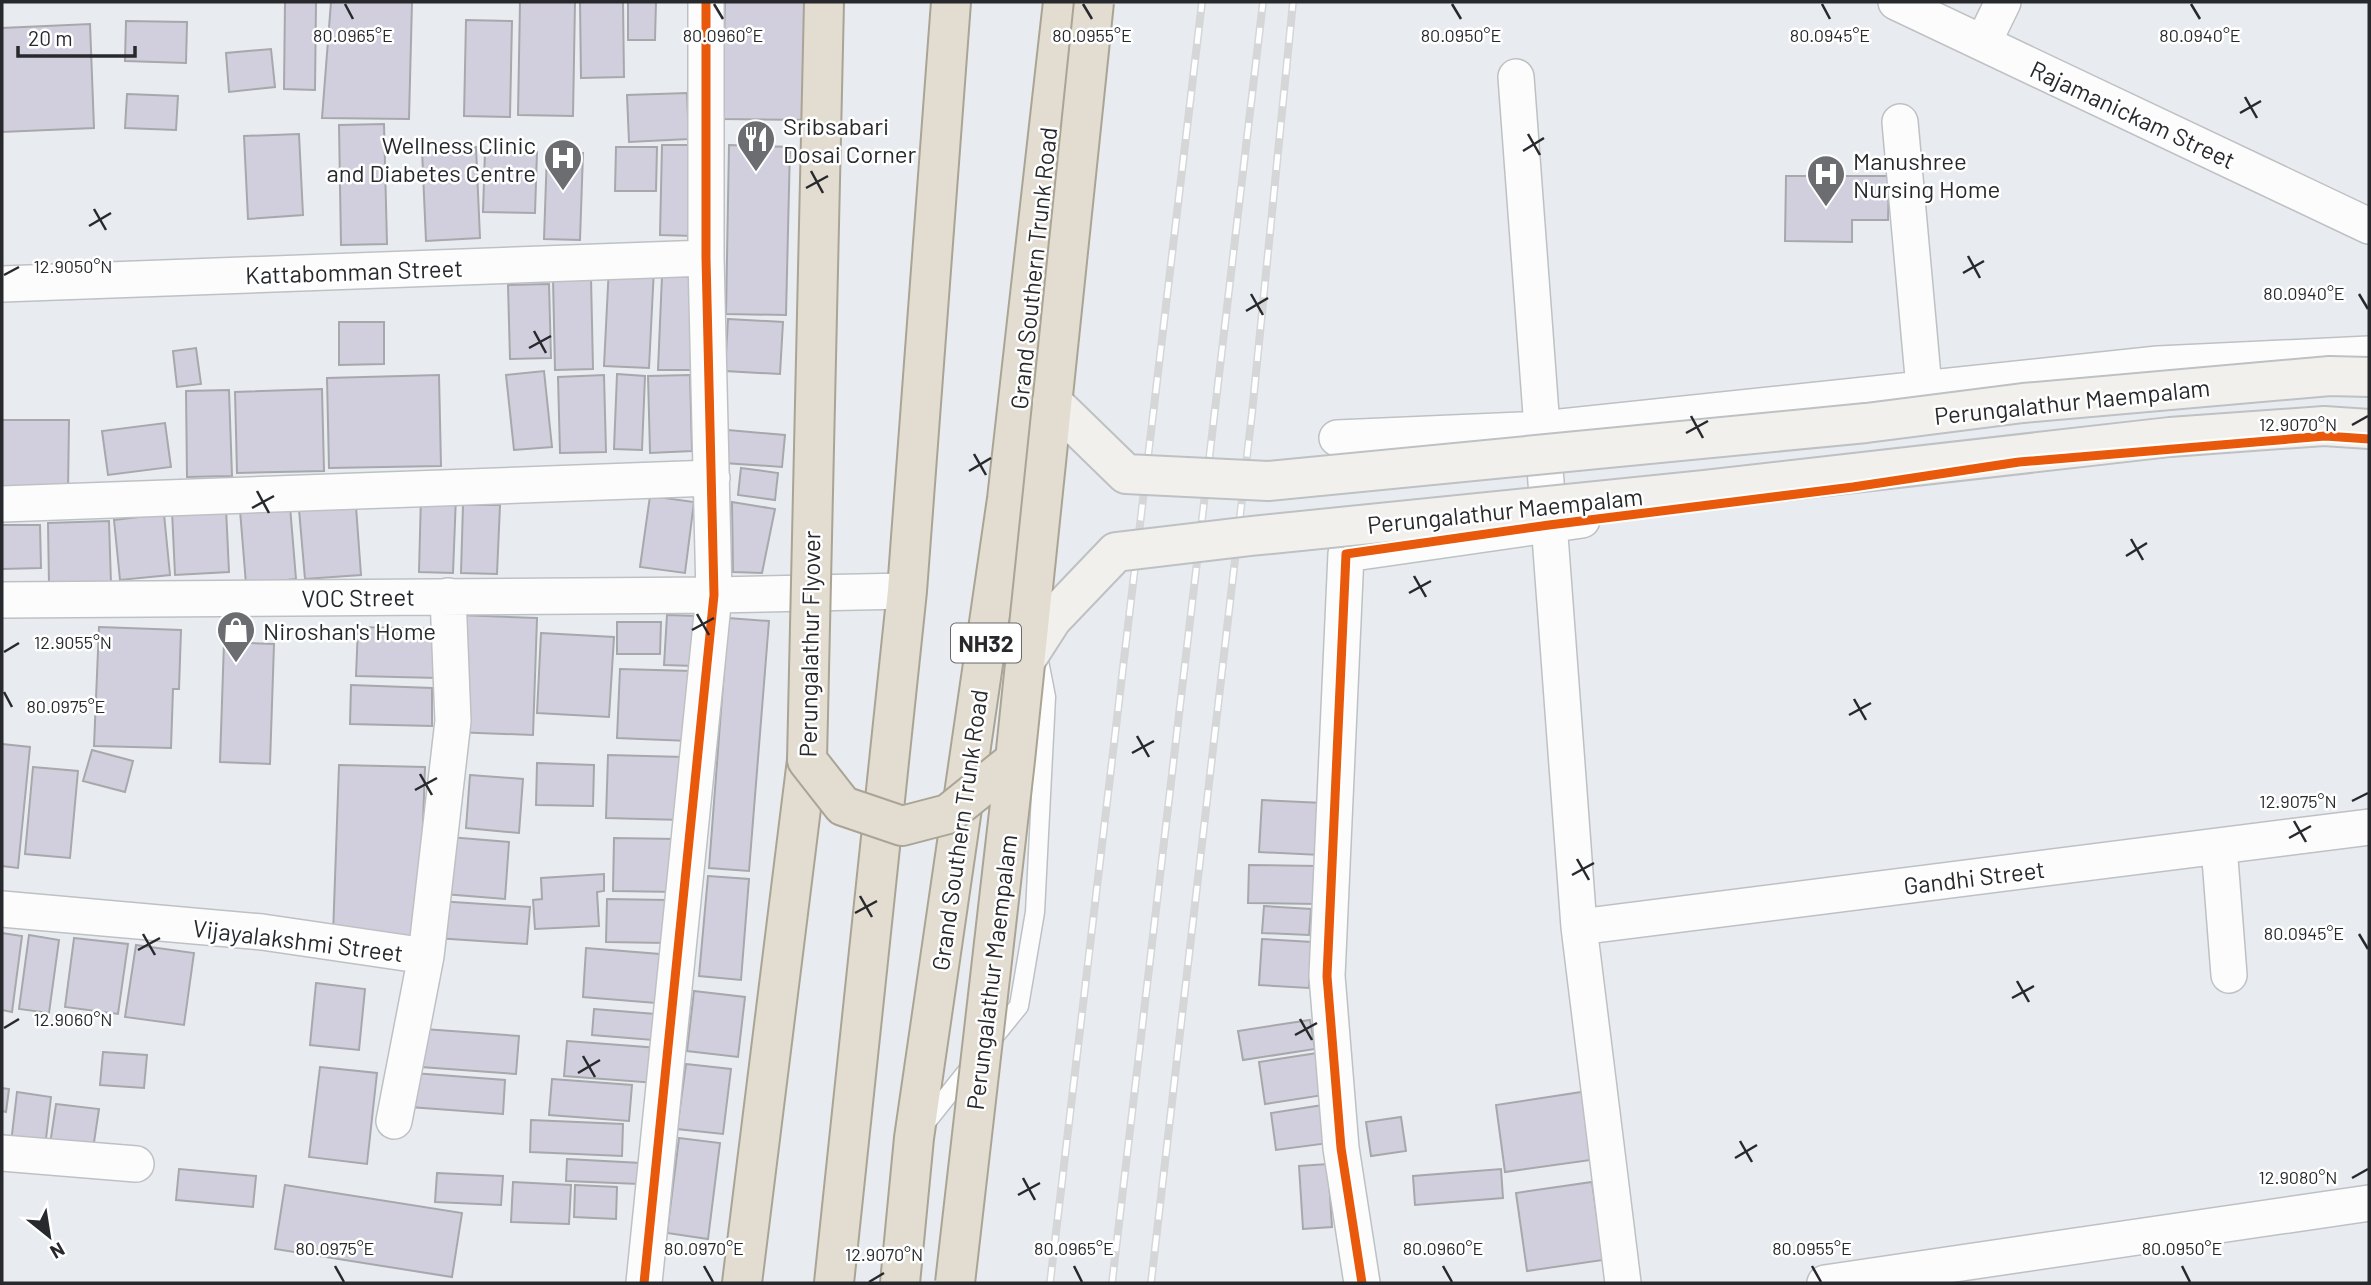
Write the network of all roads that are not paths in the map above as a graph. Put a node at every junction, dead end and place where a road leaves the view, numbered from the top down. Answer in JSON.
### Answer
{"nodes":[{"id":1,"x":706,"y":2,"type":"edge"},
{"id":2,"x":824,"y":2,"type":"edge"},
{"id":3,"x":951,"y":2,"type":"edge"},
{"id":4,"x":1063,"y":2,"type":"edge"},
{"id":5,"x":1094,"y":2,"type":"edge"},
{"id":6,"x":1896,"y":2,"type":"edge"},
{"id":7,"x":2003,"y":2,"type":"edge"},
{"id":8,"x":1983,"y":43,"type":"junction"},
{"id":9,"x":1516,"y":78,"type":"dead end"},
{"id":10,"x":1900,"y":122,"type":"dead end"},
{"id":11,"x":2369,"y":226,"type":"edge"},
{"id":12,"x":706,"y":258,"type":"junction"},
{"id":13,"x":2,"y":284,"type":"edge"},
{"id":14,"x":2369,"y":354,"type":"edge"},
{"id":15,"x":2369,"y":377,"type":"edge"},
{"id":16,"x":1924,"y":388,"type":"junction"},
{"id":17,"x":1052,"y":402,"type":"junction"},
{"id":18,"x":1542,"y":429,"type":"junction"},
{"id":19,"x":2369,"y":429,"type":"edge"},
{"id":20,"x":1337,"y":438,"type":"dead end"},
{"id":21,"x":2369,"y":439,"type":"edge"},
{"id":22,"x":712,"y":478,"type":"junction"},
{"id":23,"x":1007,"y":499,"type":"junction"},
{"id":24,"x":2,"y":504,"type":"edge"},
{"id":25,"x":1549,"y":525,"type":"junction"},
{"id":26,"x":907,"y":591,"type":"junction"},
{"id":27,"x":714,"y":595,"type":"junction"},
{"id":28,"x":448,"y":596,"type":"junction"},
{"id":29,"x":2,"y":600,"type":"edge"},
{"id":30,"x":1026,"y":661,"type":"junction"},
{"id":31,"x":807,"y":760,"type":"junction"},
{"id":32,"x":1015,"y":760,"type":"junction"},
{"id":33,"x":2369,"y":827,"type":"edge"},
{"id":34,"x":2219,"y":846,"type":"junction"},
{"id":35,"x":2,"y":909,"type":"edge"},
{"id":36,"x":1579,"y":927,"type":"junction"},
{"id":37,"x":426,"y":956,"type":"junction"},
{"id":38,"x":2229,"y":975,"type":"dead end"},
{"id":39,"x":394,"y":1121,"type":"dead end"},
{"id":40,"x":914,"y":1138,"type":"junction"},
{"id":41,"x":2,"y":1153,"type":"edge"},
{"id":42,"x":136,"y":1164,"type":"dead end"},
{"id":43,"x":2369,"y":1203,"type":"edge"},
{"id":44,"x":644,"y":1283,"type":"edge"},
{"id":45,"x":742,"y":1283,"type":"edge"},
{"id":46,"x":834,"y":1283,"type":"edge"},
{"id":47,"x":900,"y":1283,"type":"edge"},
{"id":48,"x":955,"y":1283,"type":"edge"},
{"id":49,"x":1362,"y":1283,"type":"edge"},
{"id":50,"x":1623,"y":1283,"type":"edge"},
{"id":51,"x":1825,"y":1283,"type":"edge"}],
"edges":[{"from":1,"to":12,"type":"street"},
{"from":2,"to":31,"type":"highway","name":"Perungalathur Flyover","bridge":true},
{"from":3,"to":26,"type":"highway"},
{"from":4,"to":23,"type":"highway","name":"Grand Southern Trunk Road","number":"NH32"},
{"from":5,"to":17,"type":"highway","name":"Perungalathur Maempalam","bridge":true},
{"from":6,"to":8,"type":"street","name":"Rajamanickam Street"},
{"from":7,"to":8,"type":"street"},
{"from":8,"to":11,"type":"street","name":"Rajamanickam Street"},
{"from":9,"to":18,"type":"street"},
{"from":10,"to":16,"type":"street"},
{"from":12,"to":13,"type":"street","name":"Kattabomman Street"},
{"from":12,"to":22,"type":"street"},
{"from":14,"to":16,"type":"street"},
{"from":15,"to":17,"type":"main road","name":"Perungalathur Maempalam","bridge":true},
{"from":16,"to":18,"type":"street"},
{"from":17,"to":30,"type":"highway","name":"Perungalathur Maempalam","bridge":true},
{"from":18,"to":20,"type":"street"},
{"from":18,"to":25,"type":"street"},
{"from":19,"to":30,"type":"main road","name":"Perungalathur Maempalam","bridge":true},
{"from":21,"to":25,"type":"street"},
{"from":22,"to":24,"type":"street"},
{"from":22,"to":27,"type":"street"},
{"from":23,"to":40,"type":"highway","name":"Grand Southern Trunk Road","number":"NH32"},
{"from":23,"to":40,"type":"lane"},
{"from":25,"to":36,"type":"street"},
{"from":25,"to":49,"type":"street"},
{"from":26,"to":27,"type":"street","name":"VOC Street"},
{"from":26,"to":46,"type":"highway"},
{"from":27,"to":28,"type":"street","name":"VOC Street"},
{"from":27,"to":44,"type":"street"},
{"from":28,"to":29,"type":"street","name":"VOC Street"},
{"from":28,"to":37,"type":"street"},
{"from":30,"to":32,"type":"highway","name":"Perungalathur Maempalam","bridge":true},
{"from":31,"to":32,"type":"highway","bridge":true},
{"from":31,"to":45,"type":"highway","name":"Perungalathur Flyover"},
{"from":32,"to":48,"type":"highway","name":"Perungalathur Maempalam","bridge":true},
{"from":33,"to":34,"type":"street","name":"Gandhi Street"},
{"from":34,"to":36,"type":"street","name":"Gandhi Street"},
{"from":34,"to":38,"type":"street"},
{"from":35,"to":37,"type":"street","name":"Vijayalakshmi Street"},
{"from":36,"to":50,"type":"street"},
{"from":37,"to":39,"type":"street"},
{"from":40,"to":47,"type":"highway","name":"Grand Southern Trunk Road","number":"NH32"},
{"from":41,"to":42,"type":"street"},
{"from":43,"to":51,"type":"street"}]}
